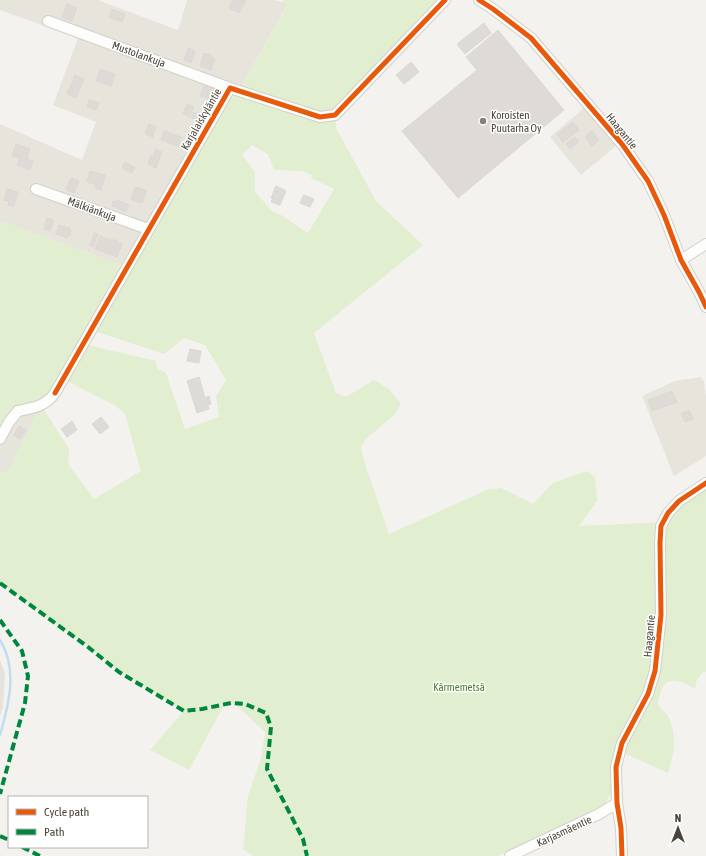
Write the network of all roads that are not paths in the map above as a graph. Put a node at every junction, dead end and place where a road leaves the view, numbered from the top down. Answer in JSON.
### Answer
{"nodes":[{"id":1,"x":445,"y":0,"type":"edge"},
{"id":2,"x":479,"y":0,"type":"edge"},
{"id":3,"x":48,"y":21,"type":"dead end"},
{"id":4,"x":230,"y":88,"type":"junction"},
{"id":5,"x":36,"y":189,"type":"dead end"},
{"id":6,"x":148,"y":229,"type":"junction"},
{"id":7,"x":706,"y":244,"type":"edge"},
{"id":8,"x":681,"y":260,"type":"junction"},
{"id":9,"x":703,"y":290,"type":"edge"},
{"id":10,"x":706,"y":307,"type":"edge"},
{"id":11,"x":0,"y":439,"type":"edge"},
{"id":12,"x":706,"y":483,"type":"edge"},
{"id":13,"x":617,"y":803,"type":"junction"},
{"id":14,"x":510,"y":856,"type":"edge"},
{"id":15,"x":622,"y":856,"type":"edge"}],
"edges":[{"from":1,"to":4,"type":"street","name":"Karjalaiskyläntie"},
{"from":2,"to":8,"type":"street","name":"Haagantie"},
{"from":3,"to":4,"type":"street","name":"Mustolankuja"},
{"from":4,"to":6,"type":"street","name":"Karjalaiskyläntie"},
{"from":5,"to":6,"type":"street","name":"Mälkiänkuja"},
{"from":6,"to":11,"type":"street","name":"Karjalaiskyläntie"},
{"from":7,"to":8,"type":"street"},
{"from":8,"to":9,"type":"street","name":"Haagantie"},
{"from":9,"to":10,"type":"street","name":"Haagantie"},
{"from":12,"to":13,"type":"street","name":"Haagantie"},
{"from":13,"to":14,"type":"street","name":"Karjasmäentie"},
{"from":13,"to":15,"type":"street","name":"Haagantie"}]}
